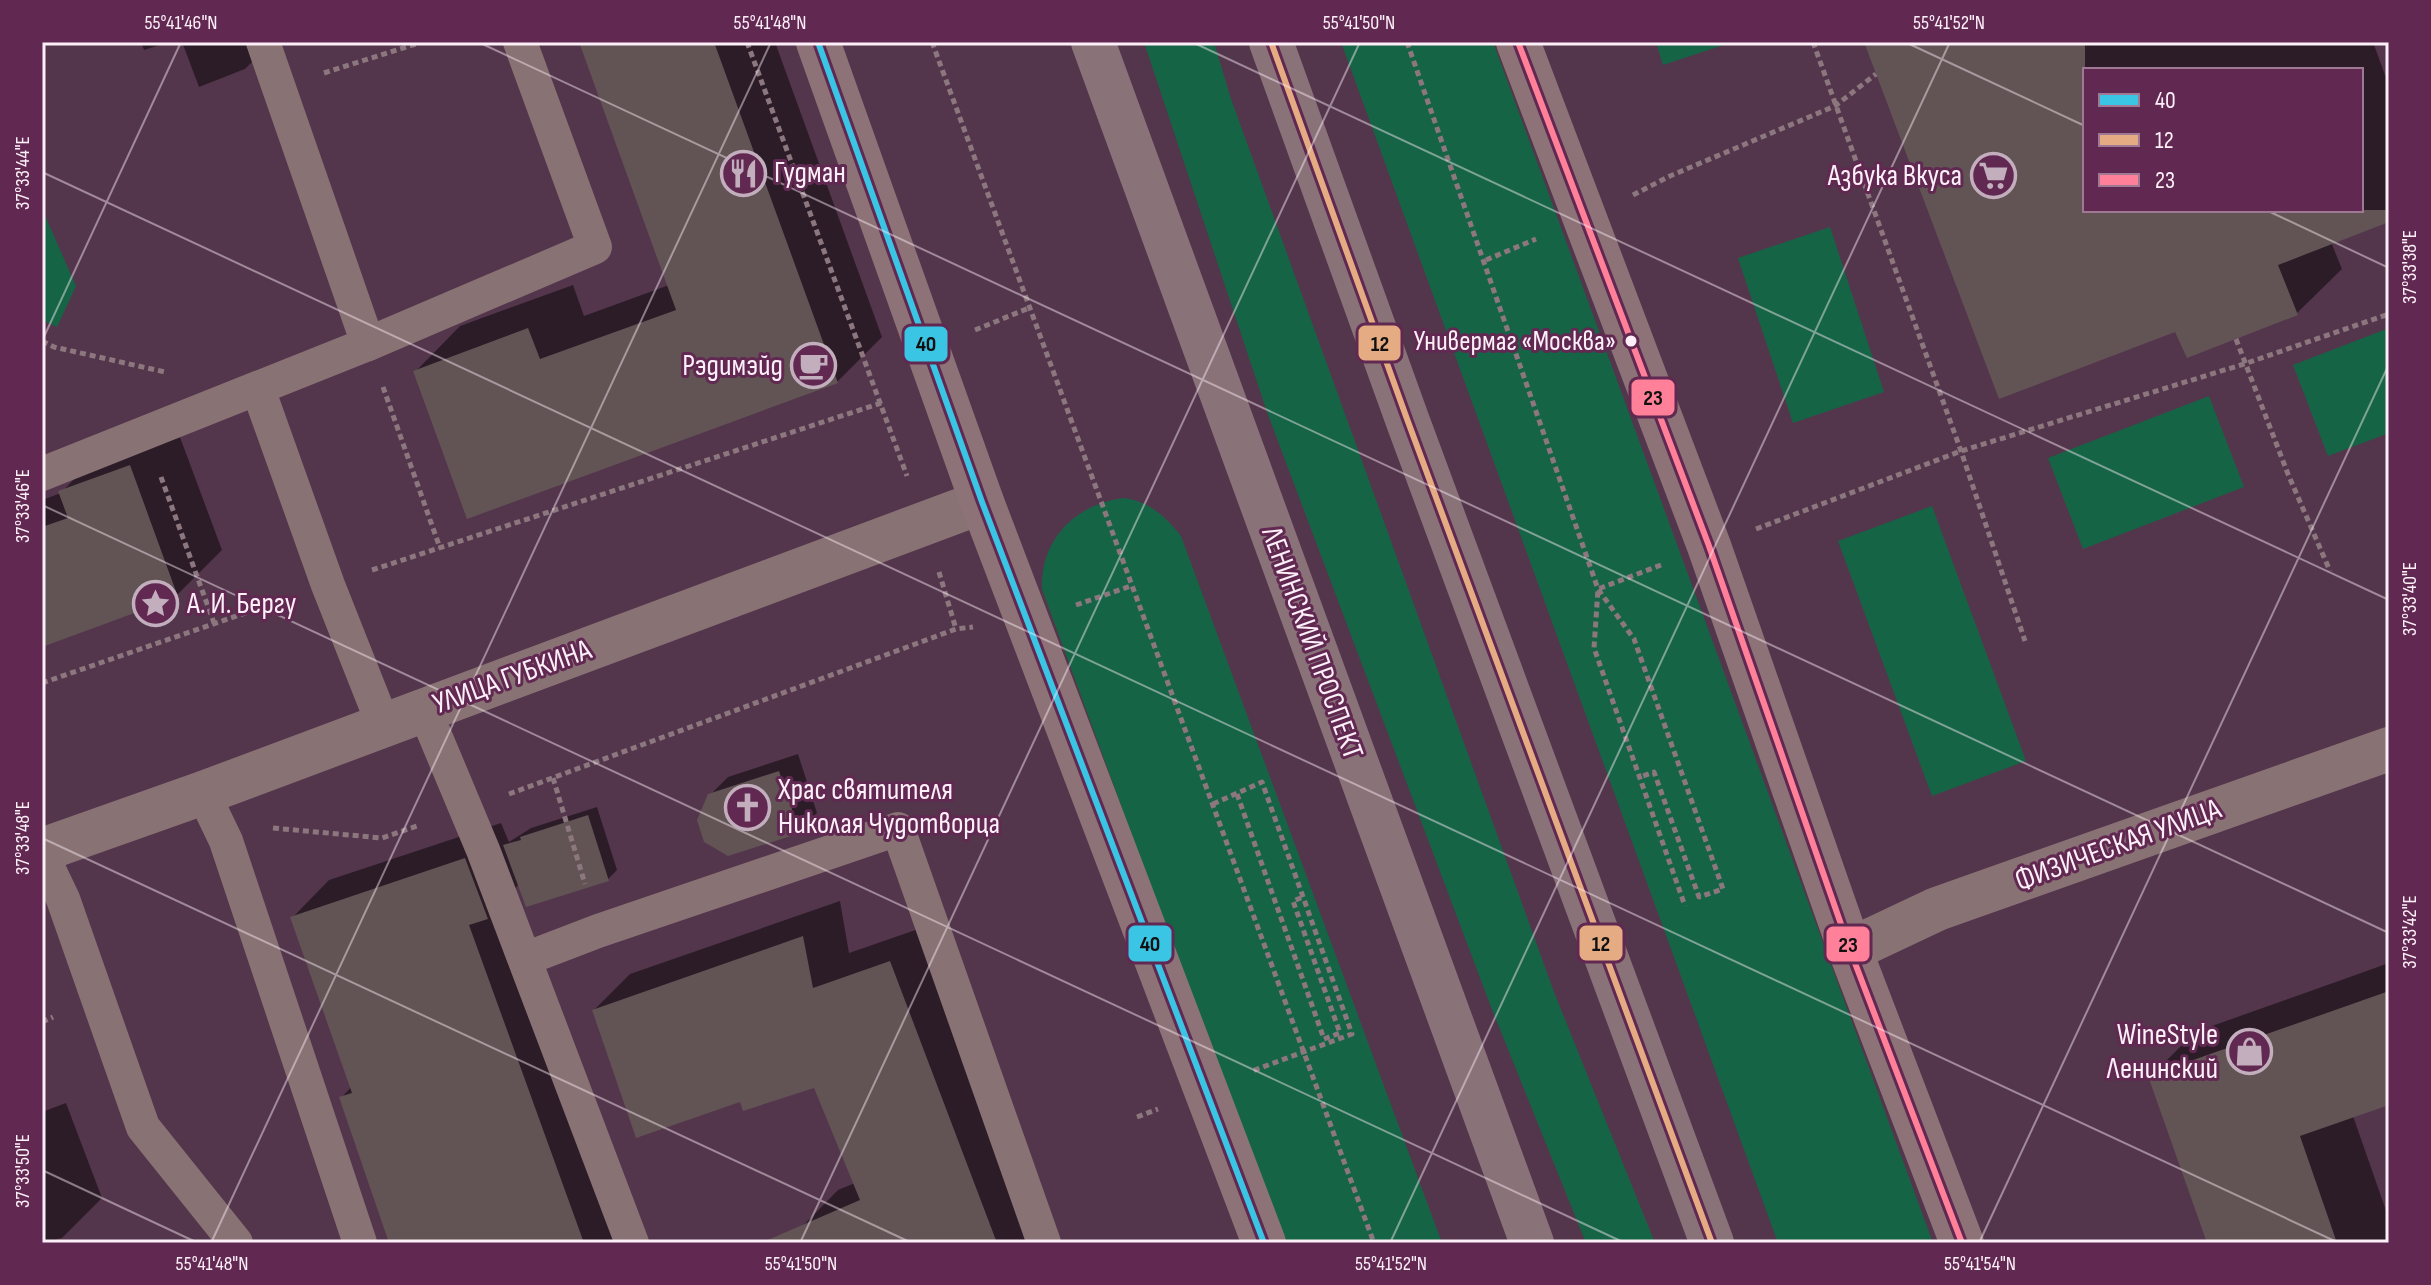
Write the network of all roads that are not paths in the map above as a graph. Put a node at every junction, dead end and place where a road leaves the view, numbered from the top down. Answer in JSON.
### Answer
{"nodes":[{"id":1,"x":263,"y":42,"type":"edge"},
{"id":2,"x":520,"y":42,"type":"edge"},
{"id":3,"x":818,"y":42,"type":"edge"},
{"id":4,"x":1093,"y":42,"type":"edge"},
{"id":5,"x":1271,"y":42,"type":"edge"},
{"id":6,"x":1518,"y":42,"type":"edge"},
{"id":7,"x":368,"y":344,"type":"junction"},
{"id":8,"x":258,"y":389,"type":"junction"},
{"id":9,"x":42,"y":474,"type":"edge"},
{"id":10,"x":982,"y":502,"type":"junction"},
{"id":11,"x":424,"y":709,"type":"junction"},
{"id":12,"x":383,"y":724,"type":"junction"},
{"id":13,"x":2389,"y":749,"type":"edge"},
{"id":14,"x":203,"y":793,"type":"junction"},
{"id":15,"x":42,"y":852,"type":"edge"},
{"id":16,"x":1850,"y":950,"type":"junction"},
{"id":17,"x":525,"y":959,"type":"junction"},
{"id":18,"x":236,"y":1243,"type":"edge"},
{"id":19,"x":360,"y":1243,"type":"edge"},
{"id":20,"x":632,"y":1243,"type":"edge"},
{"id":21,"x":1044,"y":1243,"type":"edge"},
{"id":22,"x":1264,"y":1243,"type":"edge"},
{"id":23,"x":1532,"y":1243,"type":"edge"},
{"id":24,"x":1712,"y":1243,"type":"edge"},
{"id":25,"x":1962,"y":1243,"type":"edge"}],
"edges":[{"from":1,"to":7,"type":"lane"},
{"from":2,"to":7,"type":"lane"},
{"from":3,"to":10,"type":"street"},
{"from":4,"to":23,"type":"main road","name":"ЛЕНИНСКИЙ ПРОСПЕКТ"},
{"from":5,"to":24,"type":"main road"},
{"from":6,"to":16,"type":"street"},
{"from":7,"to":8,"type":"lane"},
{"from":8,"to":9,"type":"lane"},
{"from":8,"to":12,"type":"lane"},
{"from":10,"to":11,"type":"street","name":"УЛИЦА ГУБКИНА"},
{"from":10,"to":22,"type":"street"},
{"from":11,"to":12,"type":"street","name":"УЛИЦА ГУБКИНА"},
{"from":11,"to":17,"type":"lane"},
{"from":12,"to":14,"type":"street","name":"УЛИЦА ГУБКИНА"},
{"from":13,"to":16,"type":"street","name":"ФИЗИЧЕСКАЯ УЛИЦА"},
{"from":14,"to":15,"type":"street","name":"УЛИЦА ГУБКИНА"},
{"from":14,"to":19,"type":"lane"},
{"from":15,"to":18,"type":"lane"},
{"from":16,"to":25,"type":"street"},
{"from":17,"to":20,"type":"lane"},
{"from":17,"to":21,"type":"lane"}]}
